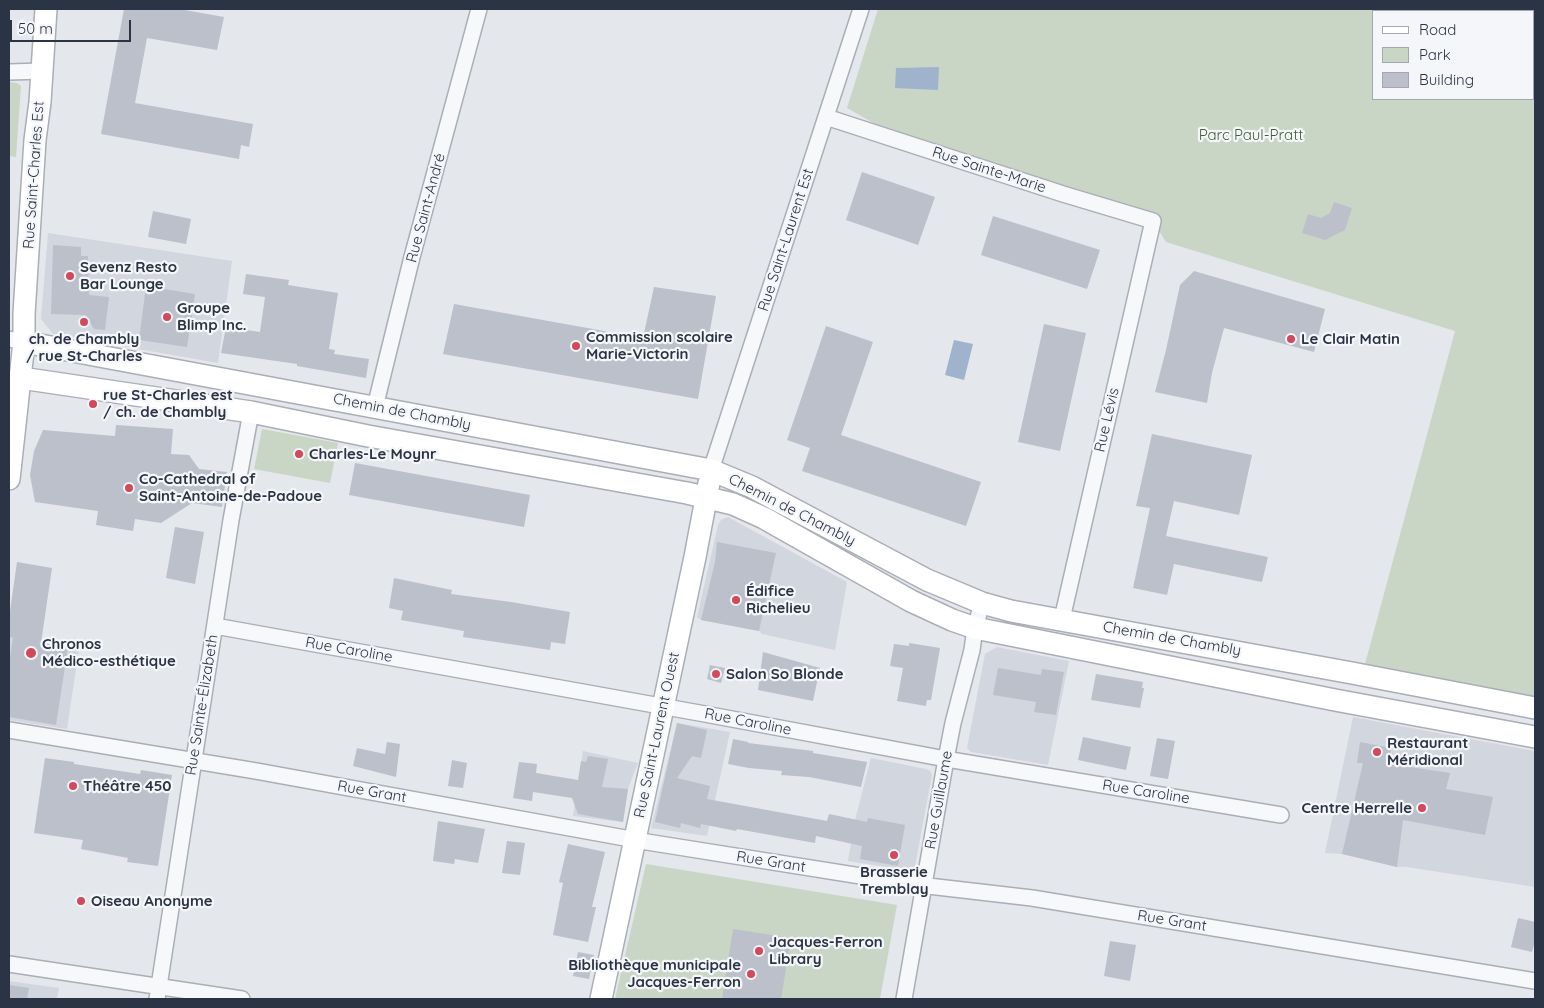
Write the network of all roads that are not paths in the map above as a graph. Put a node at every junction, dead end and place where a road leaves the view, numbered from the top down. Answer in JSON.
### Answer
{"nodes":[{"id":1,"x":46,"y":9,"type":"edge"},
{"id":2,"x":479,"y":9,"type":"edge"},
{"id":3,"x":861,"y":9,"type":"edge"},
{"id":4,"x":42,"y":71,"type":"junction"},
{"id":5,"x":9,"y":72,"type":"edge"},
{"id":6,"x":826,"y":117,"type":"junction"},
{"id":7,"x":1153,"y":221,"type":"joint"},
{"id":8,"x":16,"y":340,"type":"edge"},
{"id":9,"x":21,"y":378,"type":"junction"},
{"id":10,"x":375,"y":407,"type":"junction"},
{"id":11,"x":251,"y":412,"type":"junction"},
{"id":12,"x":10,"y":466,"type":"edge"},
{"id":13,"x":711,"y":470,"type":"junction"},
{"id":14,"x":706,"y":497,"type":"junction"},
{"id":15,"x":982,"y":603,"type":"junction"},
{"id":16,"x":1062,"y":619,"type":"junction"},
{"id":17,"x":215,"y":626,"type":"junction"},
{"id":18,"x":975,"y":628,"type":"junction"},
{"id":19,"x":663,"y":706,"type":"junction"},
{"id":20,"x":1535,"y":708,"type":"edge"},
{"id":21,"x":9,"y":730,"type":"edge"},
{"id":22,"x":1535,"y":737,"type":"edge"},
{"id":23,"x":946,"y":759,"type":"junction"},
{"id":24,"x":194,"y":761,"type":"junction"},
{"id":25,"x":1281,"y":815,"type":"dead end"},
{"id":26,"x":634,"y":839,"type":"junction"},
{"id":27,"x":924,"y":886,"type":"junction"},
{"id":28,"x":9,"y":964,"type":"edge"},
{"id":29,"x":1535,"y":981,"type":"edge"},
{"id":30,"x":158,"y":993,"type":"edge"},
{"id":31,"x":242,"y":999,"type":"edge"},
{"id":32,"x":601,"y":999,"type":"edge"},
{"id":33,"x":904,"y":999,"type":"edge"}],
"edges":[{"from":1,"to":4,"type":"main road","name":"Rue Saint-Charles Est"},
{"from":2,"to":10,"type":"street","name":"Rue Saint-André"},
{"from":3,"to":6,"type":"street","name":"Rue Saint-Laurent Est"},
{"from":4,"to":5,"type":"street"},
{"from":4,"to":8,"type":"main road","name":"Rue Saint-Charles Est"},
{"from":6,"to":7,"type":"street","name":"Rue Sainte-Marie"},
{"from":6,"to":13,"type":"street","name":"Rue Saint-Laurent Est"},
{"from":7,"to":16,"type":"street","name":"Rue Lévis"},
{"from":8,"to":9,"type":"main road","name":"Rue Saint-Charles Est"},
{"from":8,"to":10,"type":"main road","name":"Chemin de Chambly"},
{"from":9,"to":11,"type":"main road","name":"Chemin de Chambly"},
{"from":9,"to":12,"type":"main road","name":"Rue Saint-Charles Est"},
{"from":10,"to":13,"type":"main road","name":"Chemin de Chambly"},
{"from":11,"to":14,"type":"main road","name":"Chemin de Chambly"},
{"from":11,"to":17,"type":"street","name":"Rue Sainte-Élizabeth"},
{"from":13,"to":14,"type":"main road","name":"Rue Saint-Laurent Ouest"},
{"from":13,"to":15,"type":"main road","name":"Chemin de Chambly"},
{"from":14,"to":18,"type":"main road","name":"Chemin de Chambly"},
{"from":14,"to":19,"type":"main road","name":"Rue Saint-Laurent Ouest"},
{"from":15,"to":16,"type":"main road","name":"Chemin de Chambly"},
{"from":15,"to":18,"type":"street","name":"Rue Guillaume"},
{"from":16,"to":20,"type":"main road","name":"Chemin de Chambly"},
{"from":17,"to":19,"type":"street","name":"Rue Caroline"},
{"from":17,"to":24,"type":"street","name":"Rue Sainte-Élizabeth"},
{"from":18,"to":22,"type":"main road","name":"Chemin de Chambly"},
{"from":18,"to":23,"type":"street","name":"Rue Guillaume"},
{"from":19,"to":23,"type":"street","name":"Rue Caroline"},
{"from":19,"to":26,"type":"main road","name":"Rue Saint-Laurent Ouest"},
{"from":21,"to":24,"type":"street","name":"Rue Grant"},
{"from":23,"to":25,"type":"street","name":"Rue Caroline"},
{"from":23,"to":27,"type":"street","name":"Rue Guillaume"},
{"from":24,"to":26,"type":"street","name":"Rue Grant"},
{"from":24,"to":30,"type":"street","name":"Rue Sainte-Élizabeth"},
{"from":26,"to":27,"type":"street","name":"Rue Grant"},
{"from":26,"to":32,"type":"main road","name":"Rue Saint-Laurent Ouest"},
{"from":27,"to":29,"type":"street","name":"Rue Grant"},
{"from":27,"to":33,"type":"street","name":"Rue Guillaume"},
{"from":28,"to":30,"type":"street"},
{"from":30,"to":31,"type":"street"}]}
